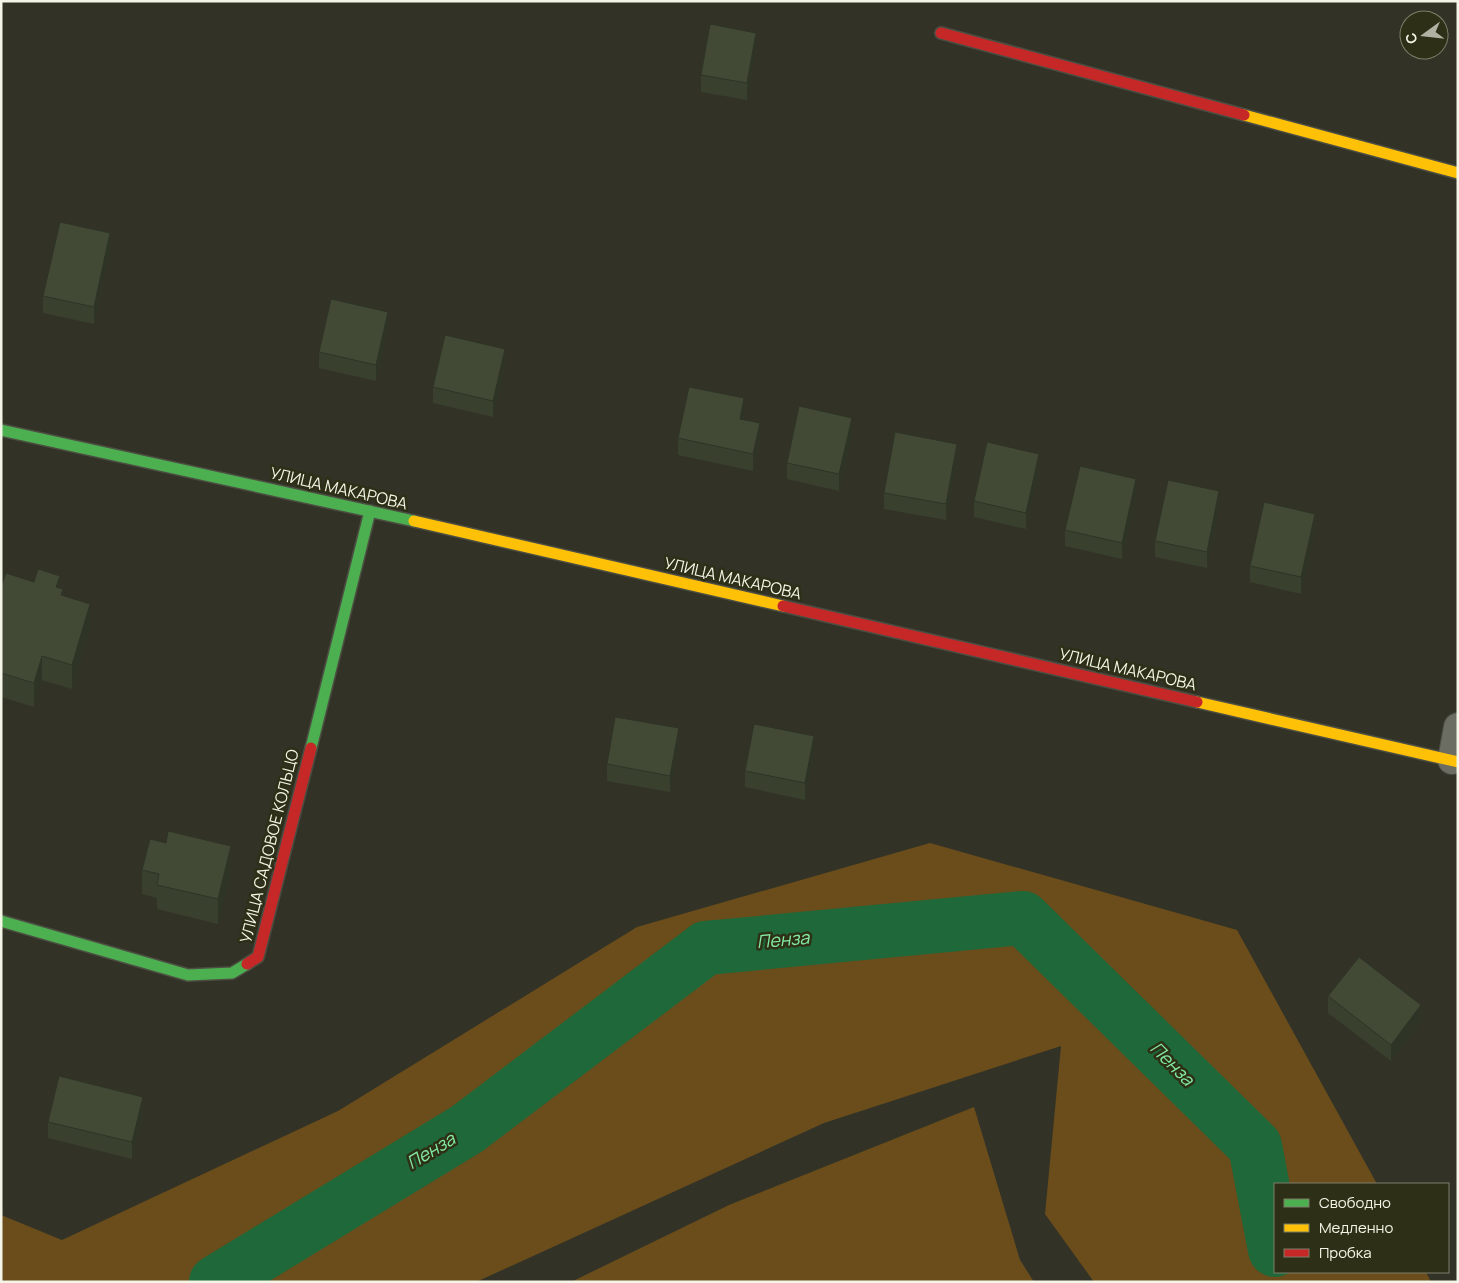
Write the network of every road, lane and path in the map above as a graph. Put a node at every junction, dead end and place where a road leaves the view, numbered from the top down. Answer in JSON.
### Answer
{"nodes":[{"id":1,"x":941,"y":33,"type":"dead end"},
{"id":2,"x":1458,"y":173,"type":"edge"},
{"id":3,"x":1,"y":430,"type":"edge"},
{"id":4,"x":370,"y":512,"type":"junction"},
{"id":5,"x":1458,"y":727,"type":"edge"},
{"id":6,"x":1455,"y":761,"type":"edge"},
{"id":7,"x":1,"y":920,"type":"edge"}],
"edges":[{"from":1,"to":2,"type":"street"},
{"from":3,"to":4,"type":"street","name":"УЛИЦА МАКАРОВА"},
{"from":4,"to":6,"type":"street","name":"УЛИЦА МАКАРОВА"},
{"from":4,"to":7,"type":"street","name":"УЛИЦА САДОВОЕ КОЛЬЦО"},
{"from":5,"to":6,"type":"street"}]}
